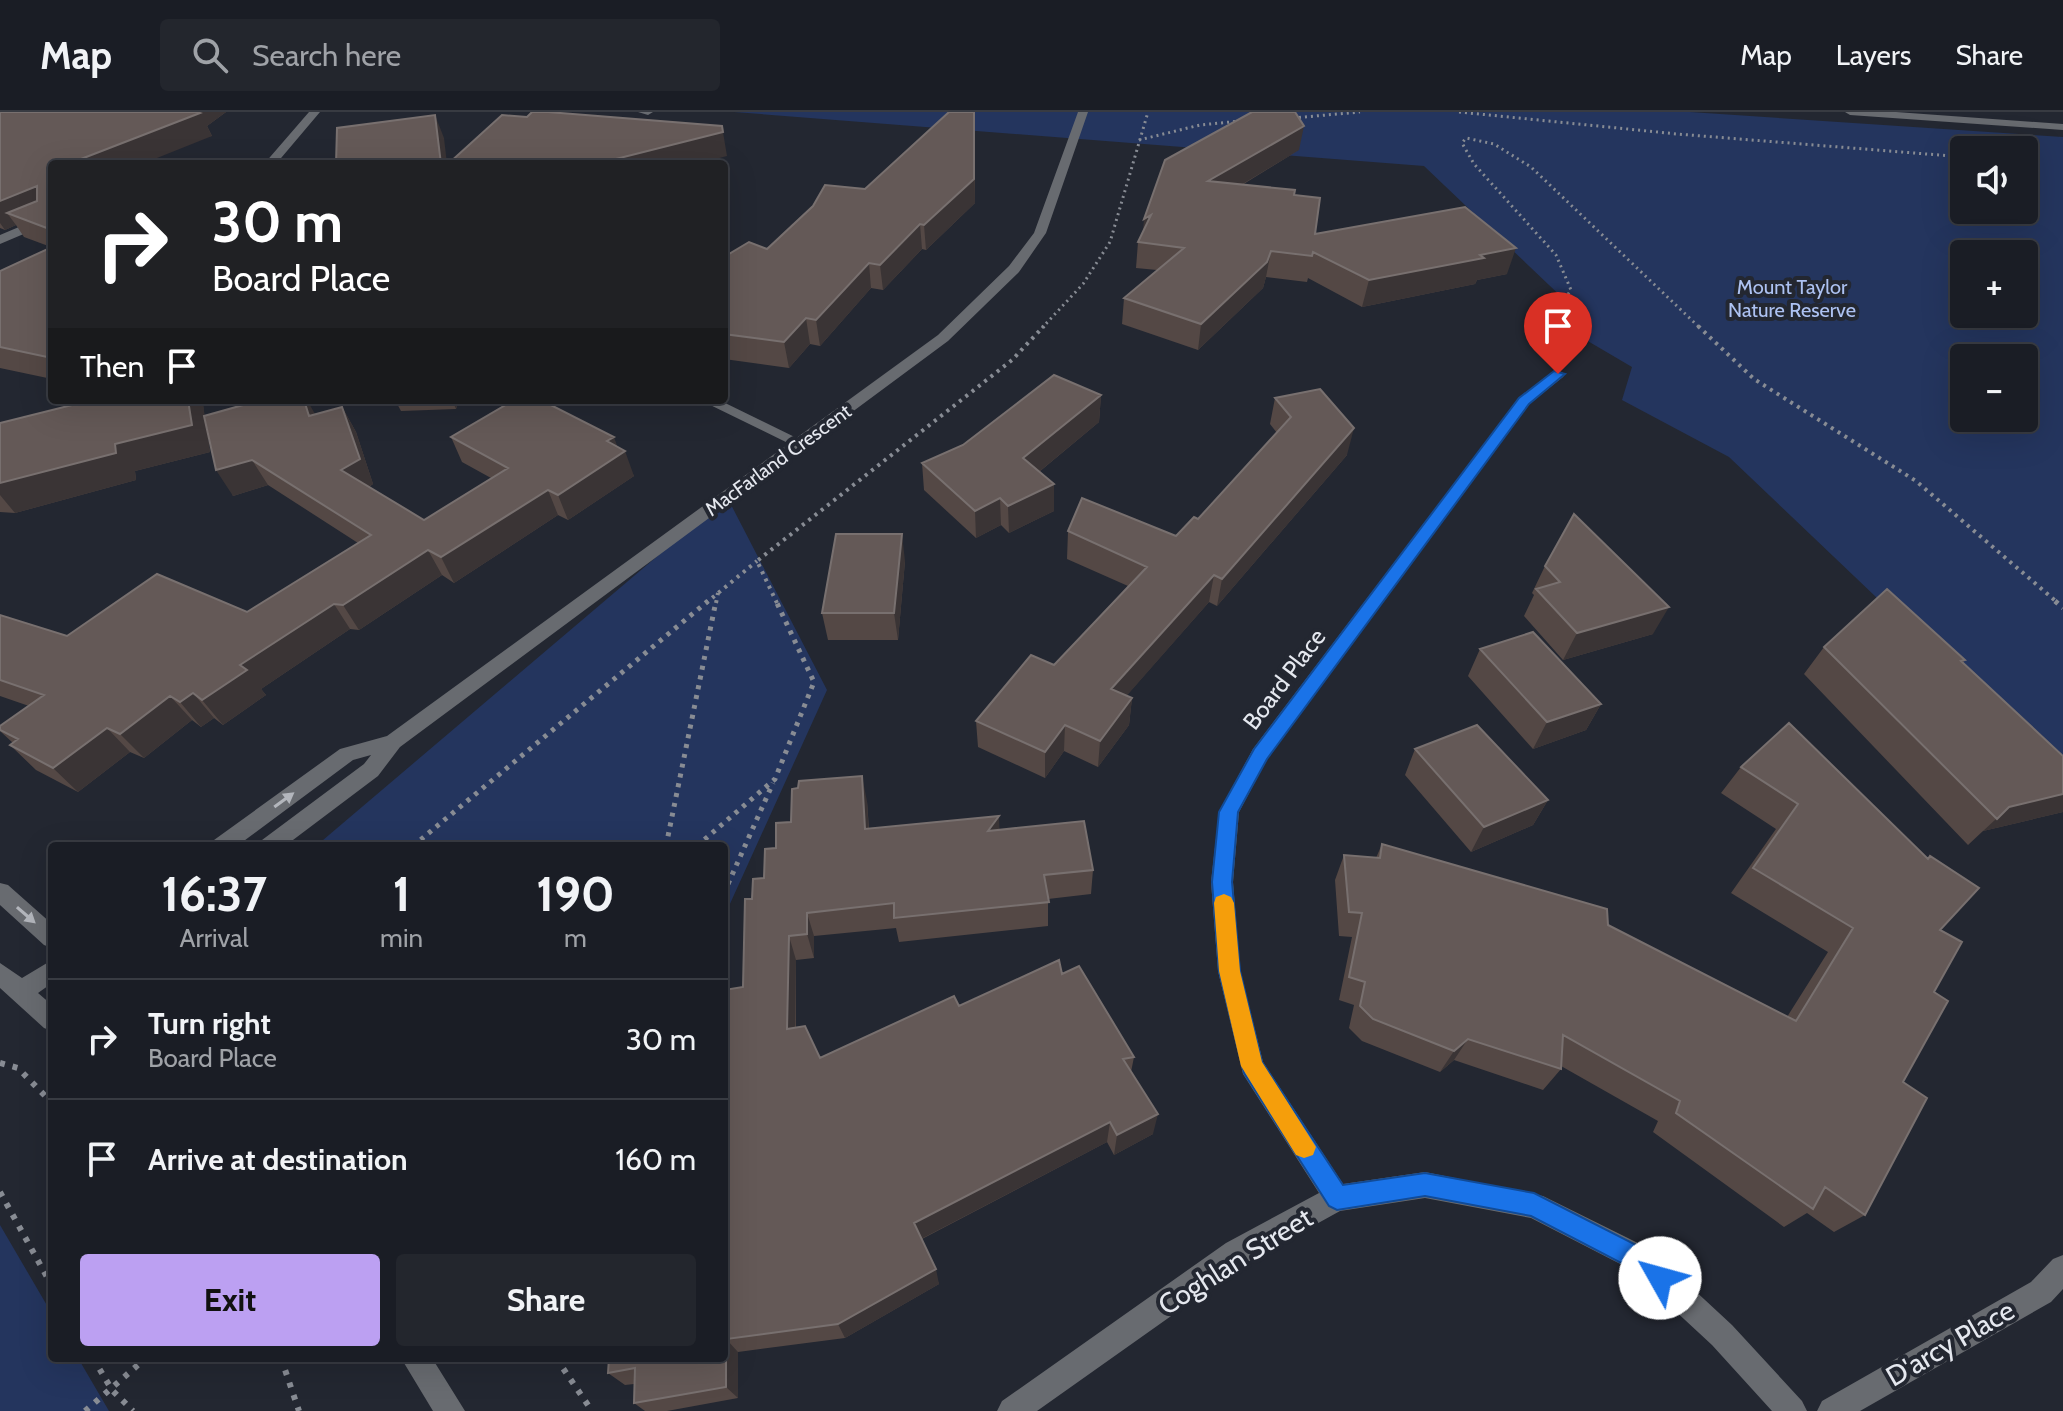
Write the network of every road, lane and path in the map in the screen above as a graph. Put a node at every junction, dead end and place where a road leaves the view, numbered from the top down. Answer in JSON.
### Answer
{"nodes":[{"id":1,"x":315,"y":112,"type":"edge"},
{"id":2,"x":1083,"y":112,"type":"edge"},
{"id":3,"x":1148,"y":112,"type":"edge"},
{"id":4,"x":1360,"y":112,"type":"edge"},
{"id":5,"x":1459,"y":112,"type":"edge"},
{"id":6,"x":1850,"y":112,"type":"edge"},
{"id":7,"x":1287,"y":118,"type":"edge"},
{"id":8,"x":1246,"y":121,"type":"edge"},
{"id":9,"x":2063,"y":127,"type":"edge"},
{"id":10,"x":1139,"y":140,"type":"junction"},
{"id":11,"x":1950,"y":156,"type":"edge"},
{"id":12,"x":273,"y":160,"type":"edge"},
{"id":13,"x":48,"y":219,"type":"edge"},
{"id":14,"x":0,"y":240,"type":"edge"},
{"id":15,"x":1558,"y":374,"type":"joint"},
{"id":16,"x":716,"y":404,"type":"edge"},
{"id":17,"x":801,"y":444,"type":"junction"},
{"id":18,"x":757,"y":561,"type":"junction"},
{"id":19,"x":718,"y":593,"type":"junction"},
{"id":20,"x":2063,"y":608,"type":"edge"},
{"id":21,"x":393,"y":742,"type":"junction"},
{"id":22,"x":775,"y":779,"type":"junction"},
{"id":23,"x":226,"y":842,"type":"edge"},
{"id":24,"x":274,"y":842,"type":"edge"},
{"id":25,"x":418,"y":842,"type":"edge"},
{"id":26,"x":667,"y":842,"type":"edge"},
{"id":27,"x":702,"y":842,"type":"edge"},
{"id":28,"x":728,"y":884,"type":"edge"},
{"id":29,"x":0,"y":892,"type":"edge"},
{"id":30,"x":48,"y":934,"type":"edge"},
{"id":31,"x":0,"y":973,"type":"edge"},
{"id":32,"x":48,"y":973,"type":"edge"},
{"id":33,"x":21,"y":992,"type":"junction"},
{"id":34,"x":48,"y":1012,"type":"edge"},
{"id":35,"x":0,"y":1063,"type":"edge"},
{"id":36,"x":48,"y":1099,"type":"edge"},
{"id":37,"x":0,"y":1192,"type":"edge"},
{"id":38,"x":1337,"y":1198,"type":"junction"},
{"id":39,"x":2063,"y":1269,"type":"edge"},
{"id":40,"x":48,"y":1279,"type":"edge"},
{"id":41,"x":95,"y":1362,"type":"edge"},
{"id":42,"x":142,"y":1362,"type":"edge"},
{"id":43,"x":282,"y":1362,"type":"edge"},
{"id":44,"x":418,"y":1362,"type":"edge"},
{"id":45,"x":559,"y":1362,"type":"edge"},
{"id":46,"x":112,"y":1390,"type":"junction"},
{"id":47,"x":85,"y":1411,"type":"edge"},
{"id":48,"x":133,"y":1411,"type":"edge"},
{"id":49,"x":299,"y":1411,"type":"edge"},
{"id":50,"x":450,"y":1411,"type":"edge"},
{"id":51,"x":592,"y":1411,"type":"edge"},
{"id":52,"x":1012,"y":1411,"type":"edge"},
{"id":53,"x":1792,"y":1411,"type":"edge"},
{"id":54,"x":1832,"y":1411,"type":"edge"}],
"edges":[{"from":1,"to":12,"type":"street"},
{"from":2,"to":17,"type":"street","name":"MacFarland Crescent"},
{"from":3,"to":10,"type":"path"},
{"from":4,"to":7,"type":"path"},
{"from":5,"to":11,"type":"path"},
{"from":6,"to":9,"type":"street"},
{"from":8,"to":10,"type":"path"},
{"from":10,"to":18,"type":"path"},
{"from":13,"to":14,"type":"street"},
{"from":15,"to":20,"type":"path"},
{"from":15,"to":38,"type":"street","name":"Board Place"},
{"from":16,"to":17,"type":"street"},
{"from":17,"to":21,"type":"street","name":"MacFarland Crescent"},
{"from":18,"to":19,"type":"path"},
{"from":18,"to":22,"type":"path"},
{"from":19,"to":25,"type":"path"},
{"from":19,"to":26,"type":"path"},
{"from":23,"to":21,"type":"street","name":"MacFarland Crescent","one_way":true},
{"from":21,"to":24,"type":"street","name":"MacFarland Crescent"},
{"from":22,"to":27,"type":"path"},
{"from":22,"to":28,"type":"path"},
{"from":29,"to":30,"type":"street","one_way":true},
{"from":31,"to":33,"type":"street"},
{"from":32,"to":33,"type":"street"},
{"from":33,"to":34,"type":"street"},
{"from":35,"to":36,"type":"path"},
{"from":37,"to":40,"type":"path"},
{"from":38,"to":52,"type":"street","name":"Coghlan Street"},
{"from":38,"to":53,"type":"street","name":"Coghlan Street"},
{"from":39,"to":54,"type":"street","name":"D'arcy Place"},
{"from":41,"to":46,"type":"path"},
{"from":42,"to":46,"type":"path"},
{"from":43,"to":49,"type":"path"},
{"from":44,"to":50,"type":"street"},
{"from":45,"to":51,"type":"path"},
{"from":46,"to":47,"type":"path"},
{"from":46,"to":48,"type":"path"}]}
